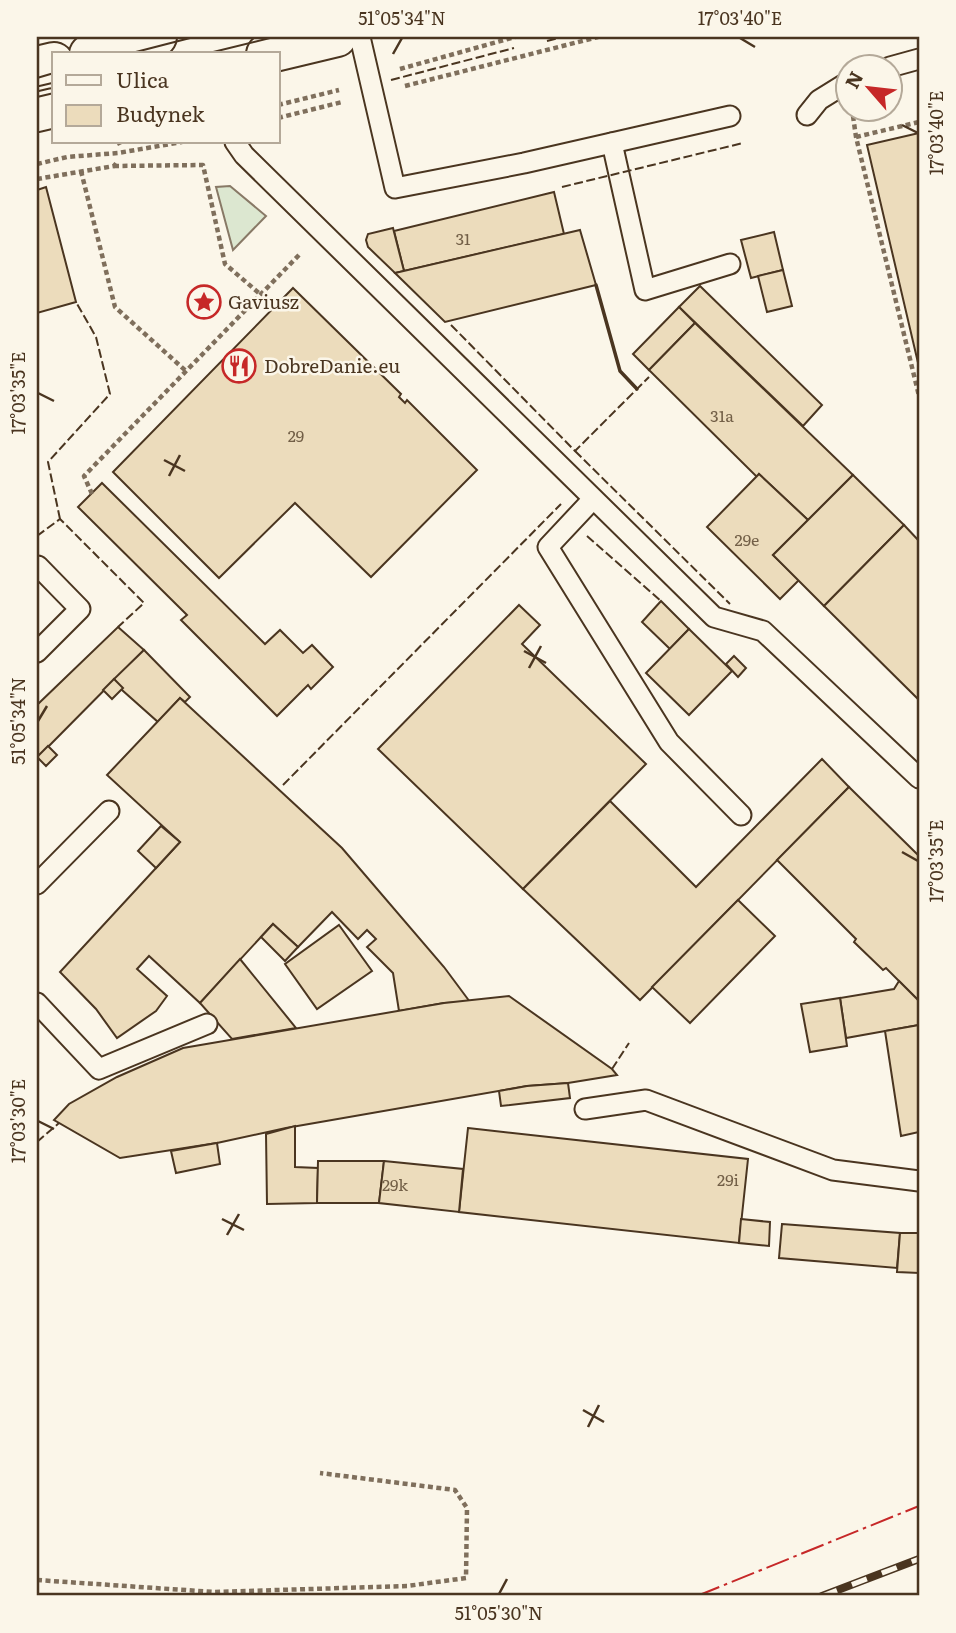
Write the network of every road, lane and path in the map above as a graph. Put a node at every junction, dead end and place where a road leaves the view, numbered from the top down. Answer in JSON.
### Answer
{"nodes":[{"id":1,"x":157,"y":37,"type":"edge"},
{"id":2,"x":337,"y":37,"type":"edge"},
{"id":3,"x":360,"y":37,"type":"edge"},
{"id":4,"x":516,"y":37,"type":"edge"},
{"id":5,"x":598,"y":37,"type":"edge"},
{"id":6,"x":97,"y":52,"type":"edge"},
{"id":7,"x":275,"y":52,"type":"edge"},
{"id":8,"x":397,"y":70,"type":"dead end"},
{"id":9,"x":399,"y":87,"type":"dead end"},
{"id":10,"x":340,"y":89,"type":"dead end"},
{"id":11,"x":834,"y":91,"type":"edge"},
{"id":12,"x":345,"y":101,"type":"dead end"},
{"id":13,"x":280,"y":104,"type":"edge"},
{"id":14,"x":807,"y":115,"type":"dead end"},
{"id":15,"x":730,"y":116,"type":"dead end"},
{"id":16,"x":280,"y":117,"type":"edge"},
{"id":17,"x":854,"y":122,"type":"edge"},
{"id":18,"x":919,"y":122,"type":"edge"},
{"id":19,"x":856,"y":137,"type":"junction"},
{"id":20,"x":612,"y":143,"type":"junction"},
{"id":21,"x":170,"y":144,"type":"edge"},
{"id":22,"x":236,"y":144,"type":"edge"},
{"id":23,"x":37,"y":157,"type":"edge"},
{"id":24,"x":38,"y":164,"type":"edge"},
{"id":25,"x":81,"y":171,"type":"junction"},
{"id":26,"x":37,"y":179,"type":"edge"},
{"id":27,"x":322,"y":231,"type":"junction"},
{"id":28,"x":730,"y":264,"type":"dead end"},
{"id":29,"x":260,"y":294,"type":"junction"},
{"id":30,"x":186,"y":371,"type":"junction"},
{"id":31,"x":919,"y":396,"type":"edge"},
{"id":32,"x":92,"y":494,"type":"dead end"},
{"id":33,"x":593,"y":499,"type":"junction"},
{"id":34,"x":38,"y":566,"type":"edge"},
{"id":35,"x":37,"y":652,"type":"edge"},
{"id":36,"x":919,"y":778,"type":"edge"},
{"id":37,"x":109,"y":811,"type":"dead end"},
{"id":38,"x":741,"y":815,"type":"dead end"},
{"id":39,"x":37,"y":855,"type":"edge"},
{"id":40,"x":51,"y":869,"type":"junction"},
{"id":41,"x":37,"y":884,"type":"edge"},
{"id":42,"x":37,"y":1003,"type":"edge"},
{"id":43,"x":207,"y":1024,"type":"dead end"},
{"id":44,"x":585,"y":1109,"type":"dead end"},
{"id":45,"x":919,"y":1181,"type":"edge"},
{"id":46,"x":320,"y":1473,"type":"dead end"},
{"id":47,"x":37,"y":1580,"type":"edge"}],
"edges":[{"from":1,"to":6,"type":"main road"},
{"from":2,"to":7,"type":"main road"},
{"from":3,"to":20,"type":"lane"},
{"from":4,"to":8,"type":"path"},
{"from":5,"to":9,"type":"path"},
{"from":10,"to":13,"type":"path"},
{"from":11,"to":14,"type":"lane"},
{"from":12,"to":16,"type":"path"},
{"from":15,"to":20,"type":"lane"},
{"from":17,"to":19,"type":"path"},
{"from":18,"to":19,"type":"path"},
{"from":19,"to":31,"type":"path"},
{"from":20,"to":28,"type":"lane"},
{"from":21,"to":24,"type":"path"},
{"from":22,"to":27,"type":"lane"},
{"from":23,"to":24,"type":"path"},
{"from":25,"to":26,"type":"path"},
{"from":25,"to":29,"type":"path"},
{"from":25,"to":30,"type":"path"},
{"from":27,"to":29,"type":"path"},
{"from":27,"to":33,"type":"lane"},
{"from":29,"to":30,"type":"path"},
{"from":30,"to":32,"type":"path"},
{"from":33,"to":36,"type":"lane"},
{"from":33,"to":38,"type":"lane"},
{"from":34,"to":35,"type":"lane"},
{"from":37,"to":40,"type":"lane"},
{"from":39,"to":40,"type":"lane"},
{"from":40,"to":41,"type":"lane"},
{"from":42,"to":43,"type":"lane"},
{"from":44,"to":45,"type":"lane"},
{"from":46,"to":47,"type":"path"}]}
